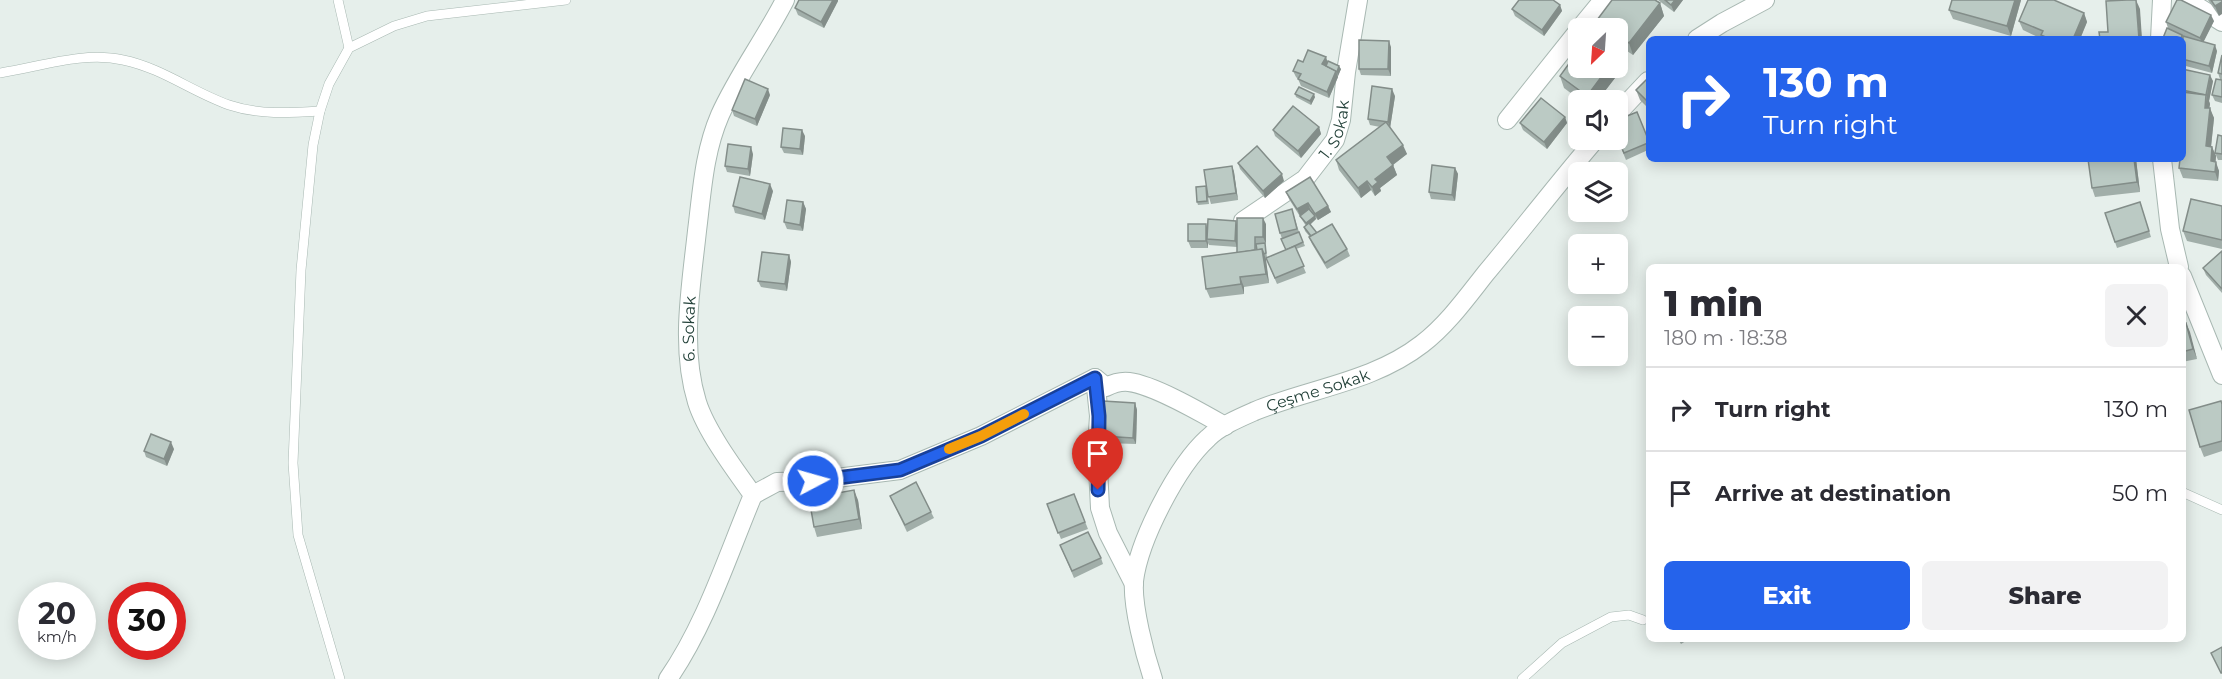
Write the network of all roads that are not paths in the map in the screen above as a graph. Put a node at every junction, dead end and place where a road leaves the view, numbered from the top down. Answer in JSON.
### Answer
{"nodes":[{"id":1,"x":338,"y":0,"type":"edge"},
{"id":2,"x":566,"y":0,"type":"edge"},
{"id":3,"x":785,"y":0,"type":"edge"},
{"id":4,"x":1358,"y":0,"type":"edge"},
{"id":5,"x":1603,"y":0,"type":"edge"},
{"id":6,"x":1765,"y":0,"type":"edge"},
{"id":7,"x":2162,"y":0,"type":"edge"},
{"id":8,"x":2187,"y":0,"type":"edge"},
{"id":9,"x":1589,"y":18,"type":"edge"},
{"id":10,"x":2222,"y":22,"type":"edge"},
{"id":11,"x":1702,"y":36,"type":"edge"},
{"id":12,"x":2160,"y":36,"type":"edge"},
{"id":13,"x":1568,"y":44,"type":"edge"},
{"id":14,"x":349,"y":48,"type":"junction"},
{"id":15,"x":0,"y":72,"type":"edge"},
{"id":16,"x":1646,"y":83,"type":"edge"},
{"id":17,"x":1628,"y":102,"type":"edge"},
{"id":18,"x":320,"y":111,"type":"junction"},
{"id":19,"x":1507,"y":120,"type":"dead end"},
{"id":20,"x":1587,"y":150,"type":"edge"},
{"id":21,"x":2162,"y":162,"type":"edge"},
{"id":22,"x":1243,"y":221,"type":"edge"},
{"id":23,"x":2178,"y":264,"type":"edge"},
{"id":24,"x":2186,"y":286,"type":"edge"},
{"id":25,"x":2222,"y":375,"type":"edge"},
{"id":26,"x":1095,"y":378,"type":"junction"},
{"id":27,"x":1226,"y":426,"type":"junction"},
{"id":28,"x":2186,"y":494,"type":"edge"},
{"id":29,"x":753,"y":495,"type":"junction"},
{"id":30,"x":2222,"y":510,"type":"edge"},
{"id":31,"x":1134,"y":584,"type":"junction"},
{"id":32,"x":1643,"y":620,"type":"dead end"},
{"id":33,"x":340,"y":679,"type":"edge"},
{"id":34,"x":668,"y":679,"type":"edge"},
{"id":35,"x":1153,"y":679,"type":"edge"},
{"id":36,"x":1522,"y":679,"type":"edge"}],
"edges":[{"from":1,"to":14,"type":"lane"},
{"from":2,"to":14,"type":"lane"},
{"from":3,"to":29,"type":"street","name":"6. Sokak"},
{"from":4,"to":22,"type":"street","name":"1. Sokak"},
{"from":5,"to":9,"type":"street"},
{"from":6,"to":11,"type":"street"},
{"from":7,"to":12,"type":"street"},
{"from":8,"to":10,"type":"street"},
{"from":13,"to":19,"type":"street"},
{"from":14,"to":18,"type":"lane"},
{"from":15,"to":18,"type":"lane"},
{"from":16,"to":17,"type":"street"},
{"from":18,"to":33,"type":"lane"},
{"from":20,"to":27,"type":"street","name":"Çeşme Sokak"},
{"from":21,"to":23,"type":"street"},
{"from":24,"to":25,"type":"street"},
{"from":26,"to":27,"type":"street"},
{"from":26,"to":29,"type":"street"},
{"from":26,"to":31,"type":"street"},
{"from":27,"to":31,"type":"street","name":"Çeşme Sokak"},
{"from":28,"to":30,"type":"lane"},
{"from":29,"to":34,"type":"street"},
{"from":31,"to":35,"type":"street","name":"Çeşme Sokak"},
{"from":32,"to":36,"type":"lane"}]}
